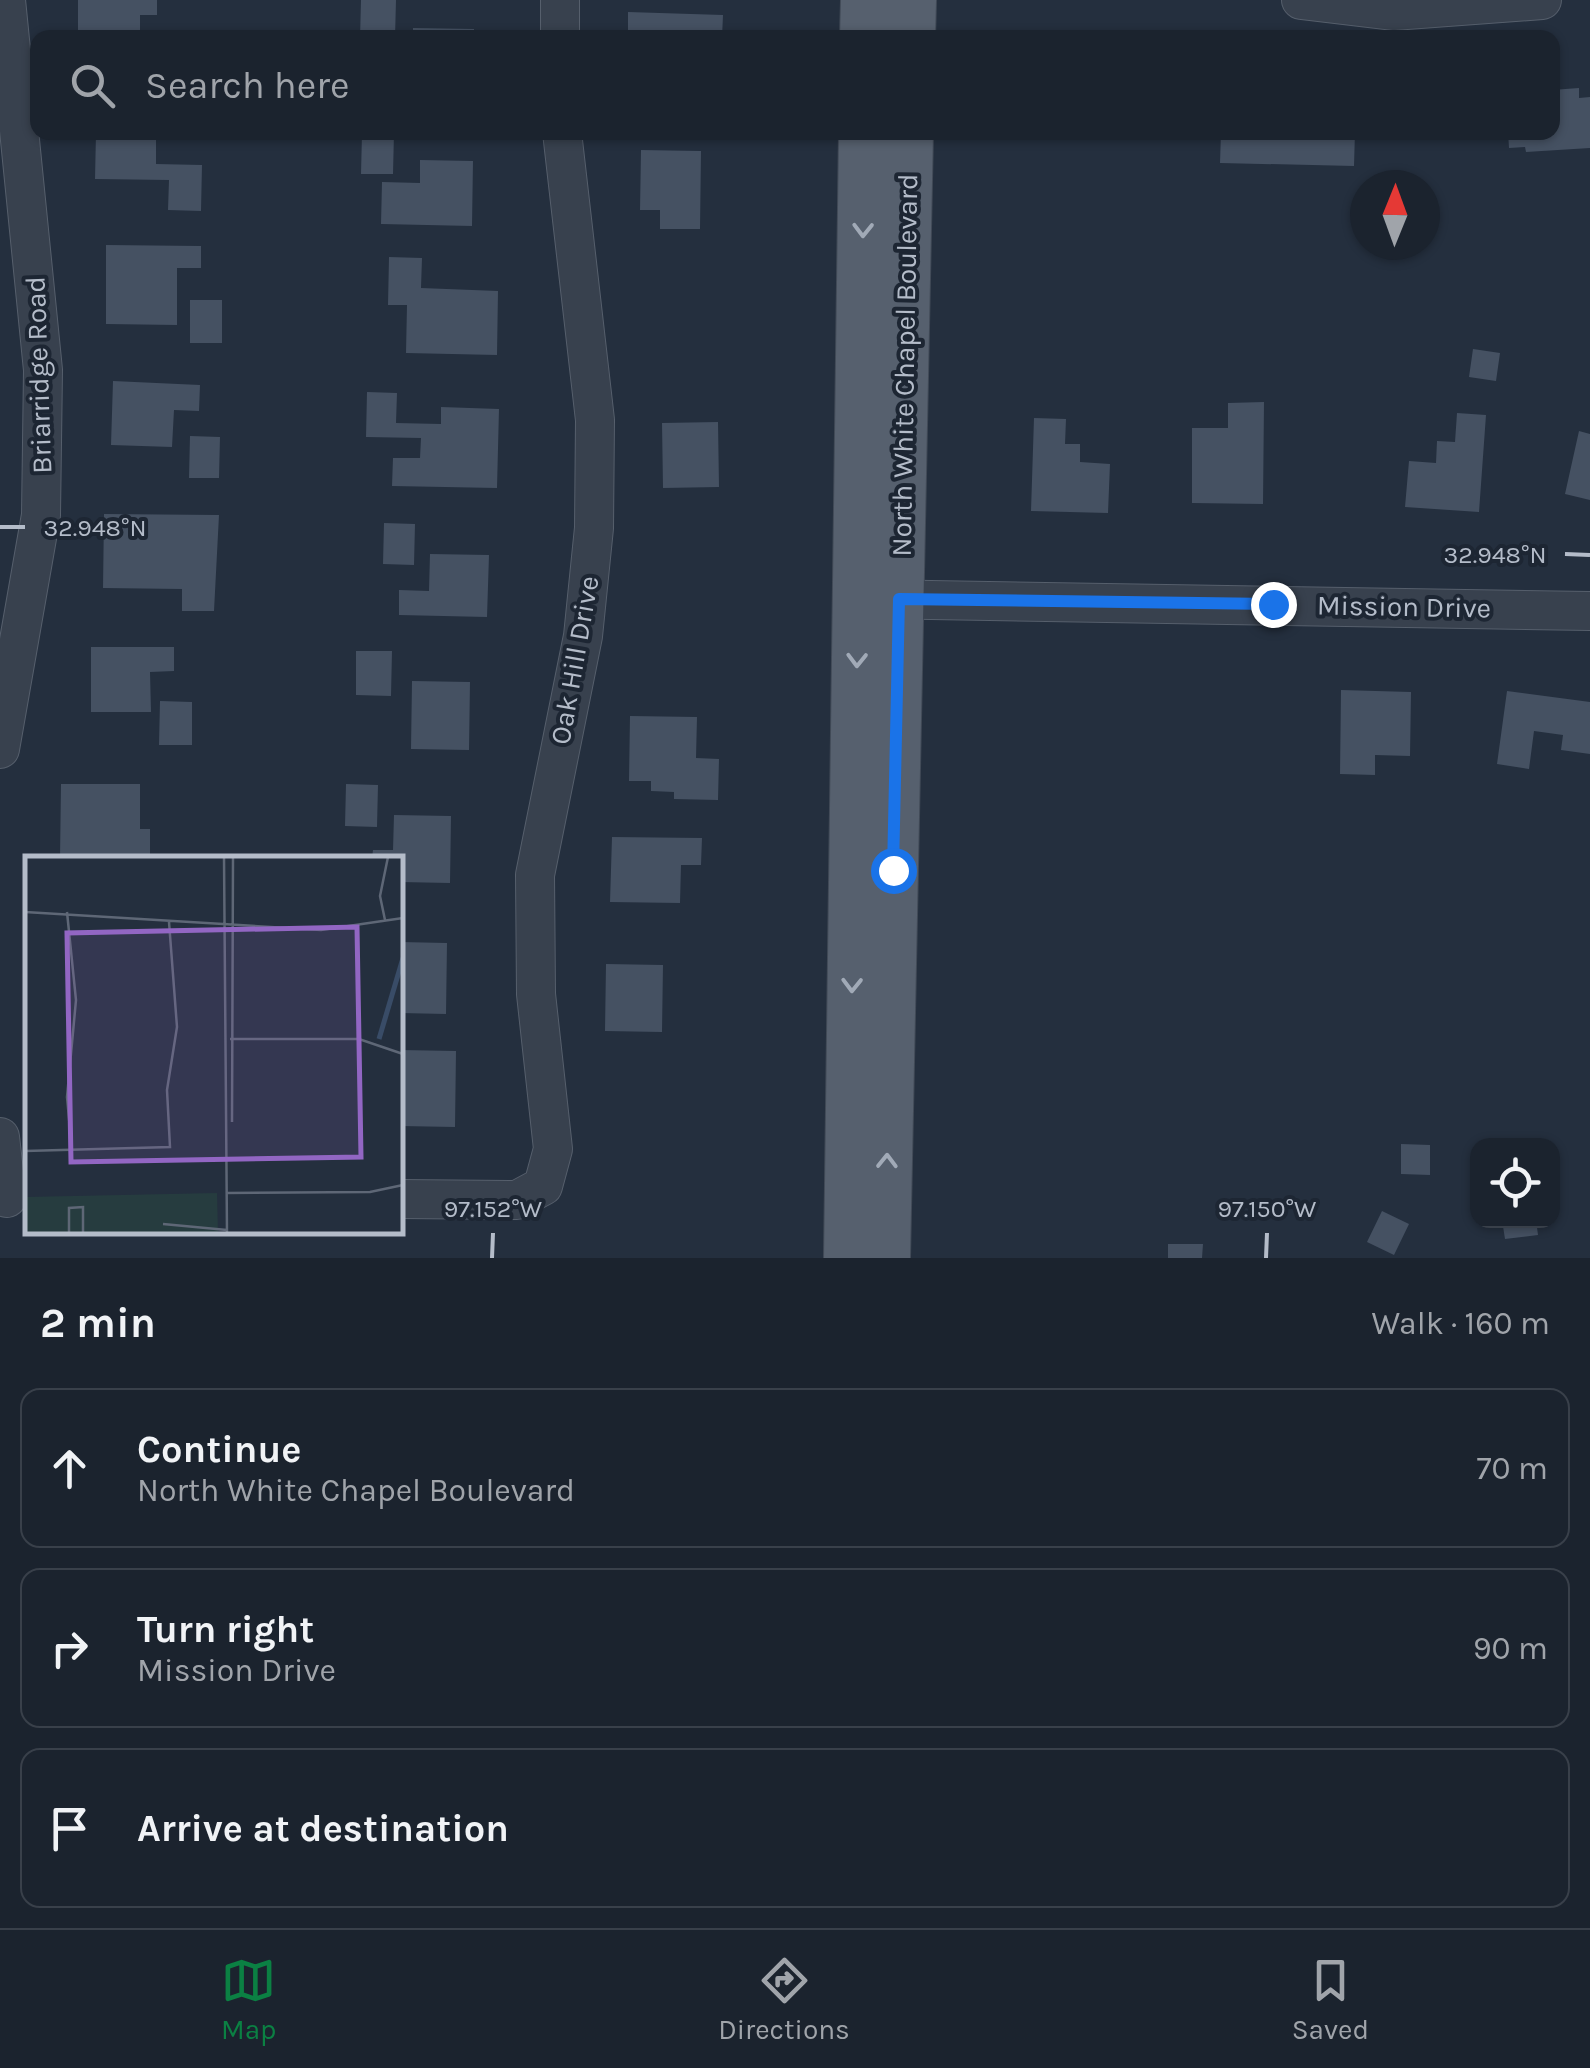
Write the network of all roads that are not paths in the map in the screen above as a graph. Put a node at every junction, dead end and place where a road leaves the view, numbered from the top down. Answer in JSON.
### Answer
{"nodes":[{"id":1,"x":6,"y":0,"type":"edge"},
{"id":2,"x":560,"y":0,"type":"edge"},
{"id":3,"x":866,"y":0,"type":"edge"},
{"id":4,"x":911,"y":0,"type":"edge"},
{"id":5,"x":1301,"y":0,"type":"edge"},
{"id":6,"x":1542,"y":0,"type":"edge"},
{"id":7,"x":560,"y":30,"type":"edge"},
{"id":8,"x":865,"y":30,"type":"edge"},
{"id":9,"x":910,"y":30,"type":"edge"},
{"id":10,"x":563,"y":140,"type":"edge"},
{"id":11,"x":864,"y":140,"type":"edge"},
{"id":12,"x":908,"y":140,"type":"edge"},
{"id":13,"x":879,"y":599,"type":"junction"},
{"id":14,"x":1590,"y":611,"type":"edge"},
{"id":15,"x":0,"y":749,"type":"edge"},
{"id":16,"x":0,"y":1137,"type":"edge"},
{"id":17,"x":11,"y":1198,"type":"edge"},
{"id":18,"x":402,"y":1199,"type":"edge"},
{"id":19,"x":849,"y":1258,"type":"edge"},
{"id":20,"x":885,"y":1258,"type":"edge"}],
"edges":[{"from":1,"to":15,"type":"street","name":"Briarridge Road"},
{"from":2,"to":7,"type":"street"},
{"from":3,"to":8,"type":"main road"},
{"from":4,"to":9,"type":"main road"},
{"from":5,"to":6,"type":"street"},
{"from":10,"to":18,"type":"street","name":"Oak Hill Drive"},
{"from":11,"to":13,"type":"main road","name":"North White Chapel Boulevard","one_way":true},
{"from":12,"to":13,"type":"main road","name":"North White Chapel Boulevard"},
{"from":13,"to":14,"type":"street","name":"Mission Drive"},
{"from":13,"to":19,"type":"main road","name":"North White Chapel Boulevard","one_way":true},
{"from":20,"to":13,"type":"main road","name":"North White Chapel Boulevard","one_way":true},
{"from":16,"to":17,"type":"street"}]}
